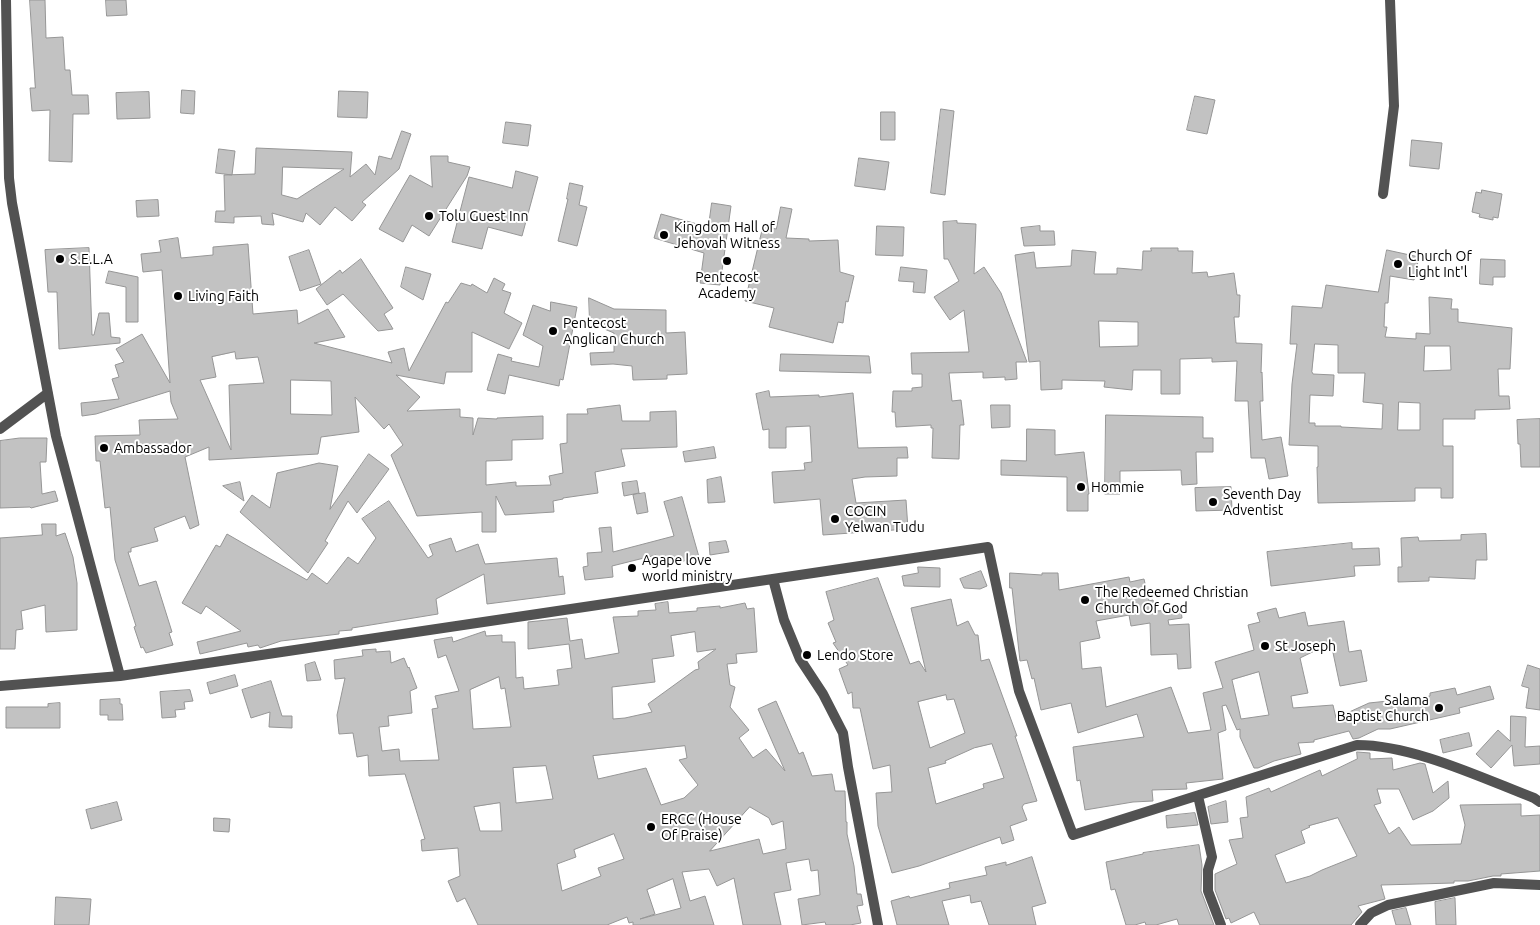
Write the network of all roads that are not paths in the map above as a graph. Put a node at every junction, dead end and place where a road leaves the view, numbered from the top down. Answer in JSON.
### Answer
{"nodes":[{"id":1,"x":6,"y":0,"type":"edge"},
{"id":2,"x":1390,"y":0,"type":"edge"},
{"id":3,"x":1383,"y":194,"type":"dead end"},
{"id":4,"x":48,"y":393,"type":"junction"},
{"id":5,"x":0,"y":429,"type":"edge"},
{"id":6,"x":773,"y":579,"type":"junction"},
{"id":7,"x":120,"y":676,"type":"junction"},
{"id":8,"x":0,"y":686,"type":"edge"},
{"id":9,"x":1198,"y":796,"type":"junction"},
{"id":10,"x":1540,"y":802,"type":"edge"},
{"id":11,"x":1540,"y":885,"type":"edge"},
{"id":12,"x":878,"y":925,"type":"edge"},
{"id":13,"x":1221,"y":925,"type":"edge"},
{"id":14,"x":1360,"y":925,"type":"edge"}],
"edges":[{"from":1,"to":4,"type":"street"},
{"from":2,"to":3,"type":"street"},
{"from":4,"to":5,"type":"street"},
{"from":4,"to":7,"type":"street"},
{"from":6,"to":7,"type":"street"},
{"from":6,"to":9,"type":"street"},
{"from":6,"to":12,"type":"street"},
{"from":7,"to":8,"type":"street"},
{"from":9,"to":10,"type":"street"},
{"from":9,"to":13,"type":"street"},
{"from":11,"to":14,"type":"street"}]}
